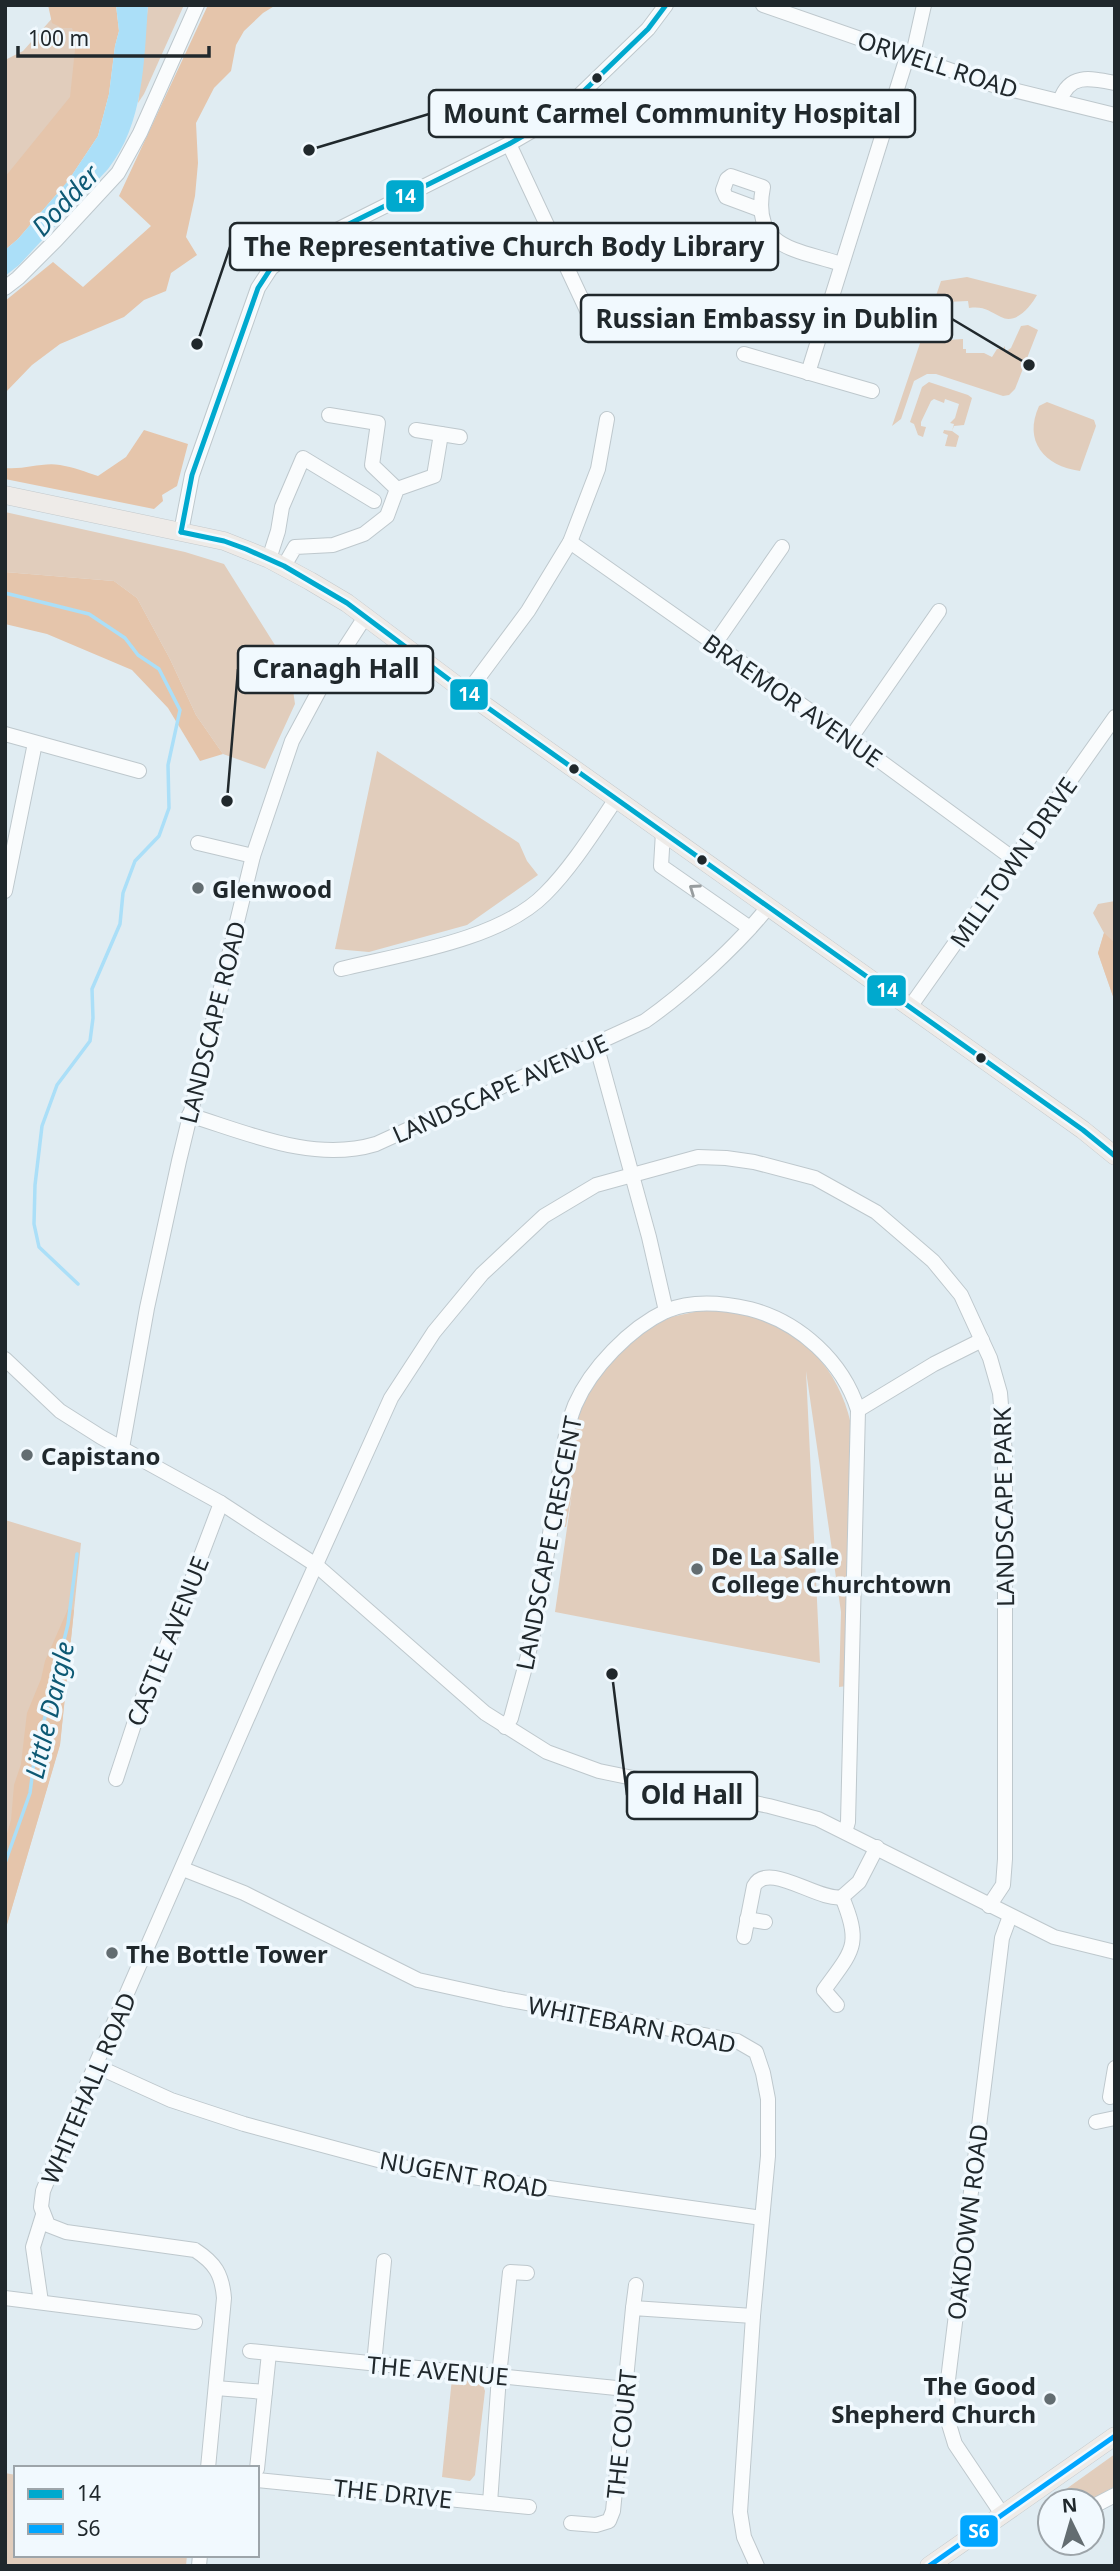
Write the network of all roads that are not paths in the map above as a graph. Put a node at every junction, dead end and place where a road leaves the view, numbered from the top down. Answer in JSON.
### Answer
{"nodes":[{"id":1,"x":198,"y":5,"type":"edge"},
{"id":2,"x":666,"y":5,"type":"edge"},
{"id":3,"x":924,"y":5,"type":"edge"},
{"id":4,"x":767,"y":6,"type":"edge"},
{"id":5,"x":907,"y":57,"type":"junction"},
{"id":6,"x":1115,"y":83,"type":"edge"},
{"id":7,"x":1060,"y":101,"type":"junction"},
{"id":8,"x":1115,"y":114,"type":"edge"},
{"id":9,"x":509,"y":144,"type":"junction"},
{"id":10,"x":761,"y":210,"type":"dead end"},
{"id":11,"x":841,"y":264,"type":"junction"},
{"id":12,"x":5,"y":288,"type":"edge"},
{"id":13,"x":591,"y":319,"type":"dead end"},
{"id":14,"x":744,"y":354,"type":"dead end"},
{"id":15,"x":808,"y":373,"type":"junction"},
{"id":16,"x":872,"y":391,"type":"dead end"},
{"id":17,"x":329,"y":415,"type":"dead end"},
{"id":18,"x":607,"y":419,"type":"dead end"},
{"id":19,"x":416,"y":430,"type":"dead end"},
{"id":20,"x":441,"y":434,"type":"junction"},
{"id":21,"x":460,"y":437,"type":"dead end"},
{"id":22,"x":397,"y":489,"type":"junction"},
{"id":23,"x":5,"y":495,"type":"edge"},
{"id":24,"x":374,"y":501,"type":"dead end"},
{"id":25,"x":181,"y":532,"type":"junction"},
{"id":26,"x":570,"y":542,"type":"junction"},
{"id":27,"x":782,"y":547,"type":"dead end"},
{"id":28,"x":276,"y":563,"type":"junction"},
{"id":29,"x":939,"y":611,"type":"dead end"},
{"id":30,"x":365,"y":617,"type":"junction"},
{"id":31,"x":714,"y":645,"type":"junction"},
{"id":32,"x":467,"y":693,"type":"junction"},
{"id":33,"x":1115,"y":717,"type":"edge"},
{"id":34,"x":5,"y":734,"type":"edge"},
{"id":35,"x":850,"y":739,"type":"junction"},
{"id":36,"x":35,"y":743,"type":"junction"},
{"id":37,"x":139,"y":771,"type":"dead end"},
{"id":38,"x":616,"y":799,"type":"junction"},
{"id":39,"x":663,"y":832,"type":"junction"},
{"id":40,"x":198,"y":844,"type":"dead end"},
{"id":41,"x":253,"y":856,"type":"junction"},
{"id":42,"x":1015,"y":860,"type":"junction"},
{"id":43,"x":5,"y":891,"type":"edge"},
{"id":44,"x":768,"y":907,"type":"junction"},
{"id":45,"x":750,"y":928,"type":"junction"},
{"id":46,"x":341,"y":969,"type":"dead end"},
{"id":47,"x":910,"y":1007,"type":"junction"},
{"id":48,"x":596,"y":1044,"type":"junction"},
{"id":49,"x":189,"y":1115,"type":"junction"},
{"id":50,"x":1115,"y":1156,"type":"edge"},
{"id":51,"x":631,"y":1174,"type":"junction"},
{"id":52,"x":667,"y":1311,"type":"junction"},
{"id":53,"x":982,"y":1340,"type":"junction"},
{"id":54,"x":5,"y":1359,"type":"edge"},
{"id":55,"x":858,"y":1410,"type":"junction"},
{"id":56,"x":122,"y":1448,"type":"junction"},
{"id":57,"x":221,"y":1503,"type":"junction"},
{"id":58,"x":316,"y":1565,"type":"junction"},
{"id":59,"x":505,"y":1727,"type":"junction"},
{"id":60,"x":116,"y":1779,"type":"dead end"},
{"id":61,"x":845,"y":1832,"type":"junction"},
{"id":62,"x":877,"y":1847,"type":"junction"},
{"id":63,"x":183,"y":1869,"type":"junction"},
{"id":64,"x":842,"y":1897,"type":"junction"},
{"id":65,"x":989,"y":1906,"type":"junction"},
{"id":66,"x":1010,"y":1916,"type":"junction"},
{"id":67,"x":747,"y":1919,"type":"junction"},
{"id":68,"x":765,"y":1922,"type":"dead end"},
{"id":69,"x":744,"y":1937,"type":"dead end"},
{"id":70,"x":1115,"y":1952,"type":"edge"},
{"id":71,"x":837,"y":2005,"type":"dead end"},
{"id":72,"x":96,"y":2066,"type":"junction"},
{"id":73,"x":1115,"y":2068,"type":"edge"},
{"id":74,"x":1110,"y":2097,"type":"dead end"},
{"id":75,"x":1115,"y":2118,"type":"edge"},
{"id":76,"x":1096,"y":2122,"type":"dead end"},
{"id":77,"x":43,"y":2215,"type":"junction"},
{"id":78,"x":762,"y":2218,"type":"junction"},
{"id":79,"x":384,"y":2261,"type":"dead end"},
{"id":80,"x":527,"y":2273,"type":"dead end"},
{"id":81,"x":636,"y":2285,"type":"dead end"},
{"id":82,"x":5,"y":2298,"type":"edge"},
{"id":83,"x":41,"y":2302,"type":"junction"},
{"id":84,"x":633,"y":2308,"type":"junction"},
{"id":85,"x":753,"y":2316,"type":"junction"},
{"id":86,"x":195,"y":2322,"type":"dead end"},
{"id":87,"x":250,"y":2351,"type":"dead end"},
{"id":88,"x":269,"y":2353,"type":"junction"},
{"id":89,"x":374,"y":2364,"type":"junction"},
{"id":90,"x":499,"y":2376,"type":"junction"},
{"id":91,"x":216,"y":2388,"type":"junction"},
{"id":92,"x":626,"y":2389,"type":"junction"},
{"id":93,"x":265,"y":2392,"type":"junction"},
{"id":94,"x":1115,"y":2436,"type":"edge"},
{"id":95,"x":208,"y":2466,"type":"edge"},
{"id":96,"x":257,"y":2466,"type":"edge"},
{"id":97,"x":259,"y":2480,"type":"edge"},
{"id":98,"x":490,"y":2502,"type":"junction"},
{"id":99,"x":529,"y":2507,"type":"dead end"},
{"id":100,"x":1002,"y":2514,"type":"junction"},
{"id":101,"x":571,"y":2523,"type":"dead end"},
{"id":102,"x":757,"y":2566,"type":"edge"},
{"id":103,"x":929,"y":2566,"type":"edge"}],
"edges":[{"from":1,"to":12,"type":"street"},
{"from":2,"to":9,"type":"street"},
{"from":3,"to":5,"type":"street"},
{"from":4,"to":5,"type":"street","name":"ORWELL ROAD"},
{"from":5,"to":7,"type":"street","name":"ORWELL ROAD"},
{"from":5,"to":11,"type":"street"},
{"from":6,"to":7,"type":"street"},
{"from":7,"to":8,"type":"street","name":"ORWELL ROAD"},
{"from":9,"to":13,"type":"street"},
{"from":9,"to":25,"type":"street"},
{"from":10,"to":11,"type":"street"},
{"from":11,"to":15,"type":"street"},
{"from":14,"to":15,"type":"street"},
{"from":15,"to":16,"type":"street"},
{"from":17,"to":22,"type":"street"},
{"from":18,"to":26,"type":"street"},
{"from":19,"to":20,"type":"street"},
{"from":20,"to":21,"type":"street"},
{"from":20,"to":22,"type":"street"},
{"from":22,"to":28,"type":"street"},
{"from":23,"to":25,"type":"main road"},
{"from":24,"to":28,"type":"street"},
{"from":25,"to":28,"type":"main road"},
{"from":26,"to":31,"type":"street","name":"BRAEMOR AVENUE"},
{"from":26,"to":32,"type":"street"},
{"from":27,"to":31,"type":"street"},
{"from":28,"to":30,"type":"main road"},
{"from":29,"to":35,"type":"street"},
{"from":30,"to":32,"type":"main road"},
{"from":30,"to":41,"type":"street","name":"LANDSCAPE ROAD"},
{"from":31,"to":35,"type":"street","name":"BRAEMOR AVENUE"},
{"from":32,"to":38,"type":"main road"},
{"from":33,"to":42,"type":"street","name":"MILLTOWN DRIVE"},
{"from":34,"to":36,"type":"street"},
{"from":35,"to":42,"type":"street","name":"BRAEMOR AVENUE"},
{"from":36,"to":37,"type":"street"},
{"from":36,"to":43,"type":"street"},
{"from":38,"to":39,"type":"main road"},
{"from":38,"to":46,"type":"street"},
{"from":39,"to":44,"type":"main road"},
{"from":45,"to":39,"type":"street","one_way":true},
{"from":40,"to":41,"type":"street"},
{"from":41,"to":49,"type":"street","name":"LANDSCAPE ROAD"},
{"from":42,"to":47,"type":"street","name":"MILLTOWN DRIVE"},
{"from":44,"to":45,"type":"street","name":"LANDSCAPE AVENUE"},
{"from":44,"to":47,"type":"main road"},
{"from":45,"to":48,"type":"street","name":"LANDSCAPE AVENUE"},
{"from":47,"to":50,"type":"main road"},
{"from":48,"to":49,"type":"street","name":"LANDSCAPE AVENUE"},
{"from":48,"to":51,"type":"street"},
{"from":49,"to":56,"type":"street","name":"LANDSCAPE ROAD"},
{"from":51,"to":52,"type":"street"},
{"from":51,"to":53,"type":"street","name":"LANDSCAPE PARK"},
{"from":51,"to":58,"type":"street","name":"LANDSCAPE PARK"},
{"from":52,"to":55,"type":"street","name":"LANDSCAPE CRESCENT"},
{"from":52,"to":59,"type":"street","name":"LANDSCAPE CRESCENT"},
{"from":53,"to":55,"type":"street"},
{"from":53,"to":65,"type":"street","name":"LANDSCAPE PARK"},
{"from":54,"to":56,"type":"street"},
{"from":55,"to":61,"type":"street","name":"LANDSCAPE CRESCENT"},
{"from":56,"to":57,"type":"street"},
{"from":57,"to":58,"type":"street"},
{"from":57,"to":60,"type":"street","name":"CASTLE AVENUE"},
{"from":58,"to":59,"type":"street"},
{"from":58,"to":63,"type":"street","name":"WHITEHALL ROAD"},
{"from":59,"to":61,"type":"street"},
{"from":61,"to":62,"type":"street"},
{"from":62,"to":64,"type":"street"},
{"from":62,"to":65,"type":"street"},
{"from":63,"to":72,"type":"street","name":"WHITEHALL ROAD"},
{"from":63,"to":78,"type":"street","name":"WHITEBARN ROAD"},
{"from":64,"to":67,"type":"street"},
{"from":64,"to":71,"type":"street"},
{"from":65,"to":66,"type":"street"},
{"from":66,"to":70,"type":"street"},
{"from":66,"to":100,"type":"street","name":"OAKDOWN ROAD"},
{"from":67,"to":68,"type":"street"},
{"from":67,"to":69,"type":"street"},
{"from":72,"to":77,"type":"street","name":"WHITEHALL ROAD"},
{"from":72,"to":78,"type":"street","name":"NUGENT ROAD"},
{"from":73,"to":74,"type":"street"},
{"from":75,"to":76,"type":"street"},
{"from":77,"to":83,"type":"street"},
{"from":77,"to":91,"type":"street","name":"WHITEHALL ROAD"},
{"from":78,"to":85,"type":"street","name":"WHITEBARN ROAD"},
{"from":79,"to":89,"type":"street"},
{"from":80,"to":90,"type":"street"},
{"from":81,"to":84,"type":"street","name":"THE COURT"},
{"from":82,"to":83,"type":"street"},
{"from":83,"to":86,"type":"street"},
{"from":84,"to":85,"type":"street"},
{"from":84,"to":92,"type":"street","name":"THE COURT"},
{"from":85,"to":102,"type":"street","name":"WHITEBARN ROAD"},
{"from":87,"to":88,"type":"street","name":"THE AVENUE"},
{"from":88,"to":89,"type":"street","name":"THE AVENUE"},
{"from":88,"to":93,"type":"street"},
{"from":89,"to":90,"type":"street","name":"THE AVENUE"},
{"from":90,"to":92,"type":"street","name":"THE AVENUE"},
{"from":90,"to":98,"type":"street"},
{"from":91,"to":93,"type":"street"},
{"from":91,"to":95,"type":"street","name":"WHITEHALL ROAD"},
{"from":92,"to":101,"type":"street","name":"THE COURT"},
{"from":93,"to":96,"type":"street"},
{"from":94,"to":100,"type":"main road"},
{"from":97,"to":98,"type":"street","name":"THE DRIVE"},
{"from":98,"to":99,"type":"street","name":"THE DRIVE"},
{"from":100,"to":103,"type":"main road"}]}
